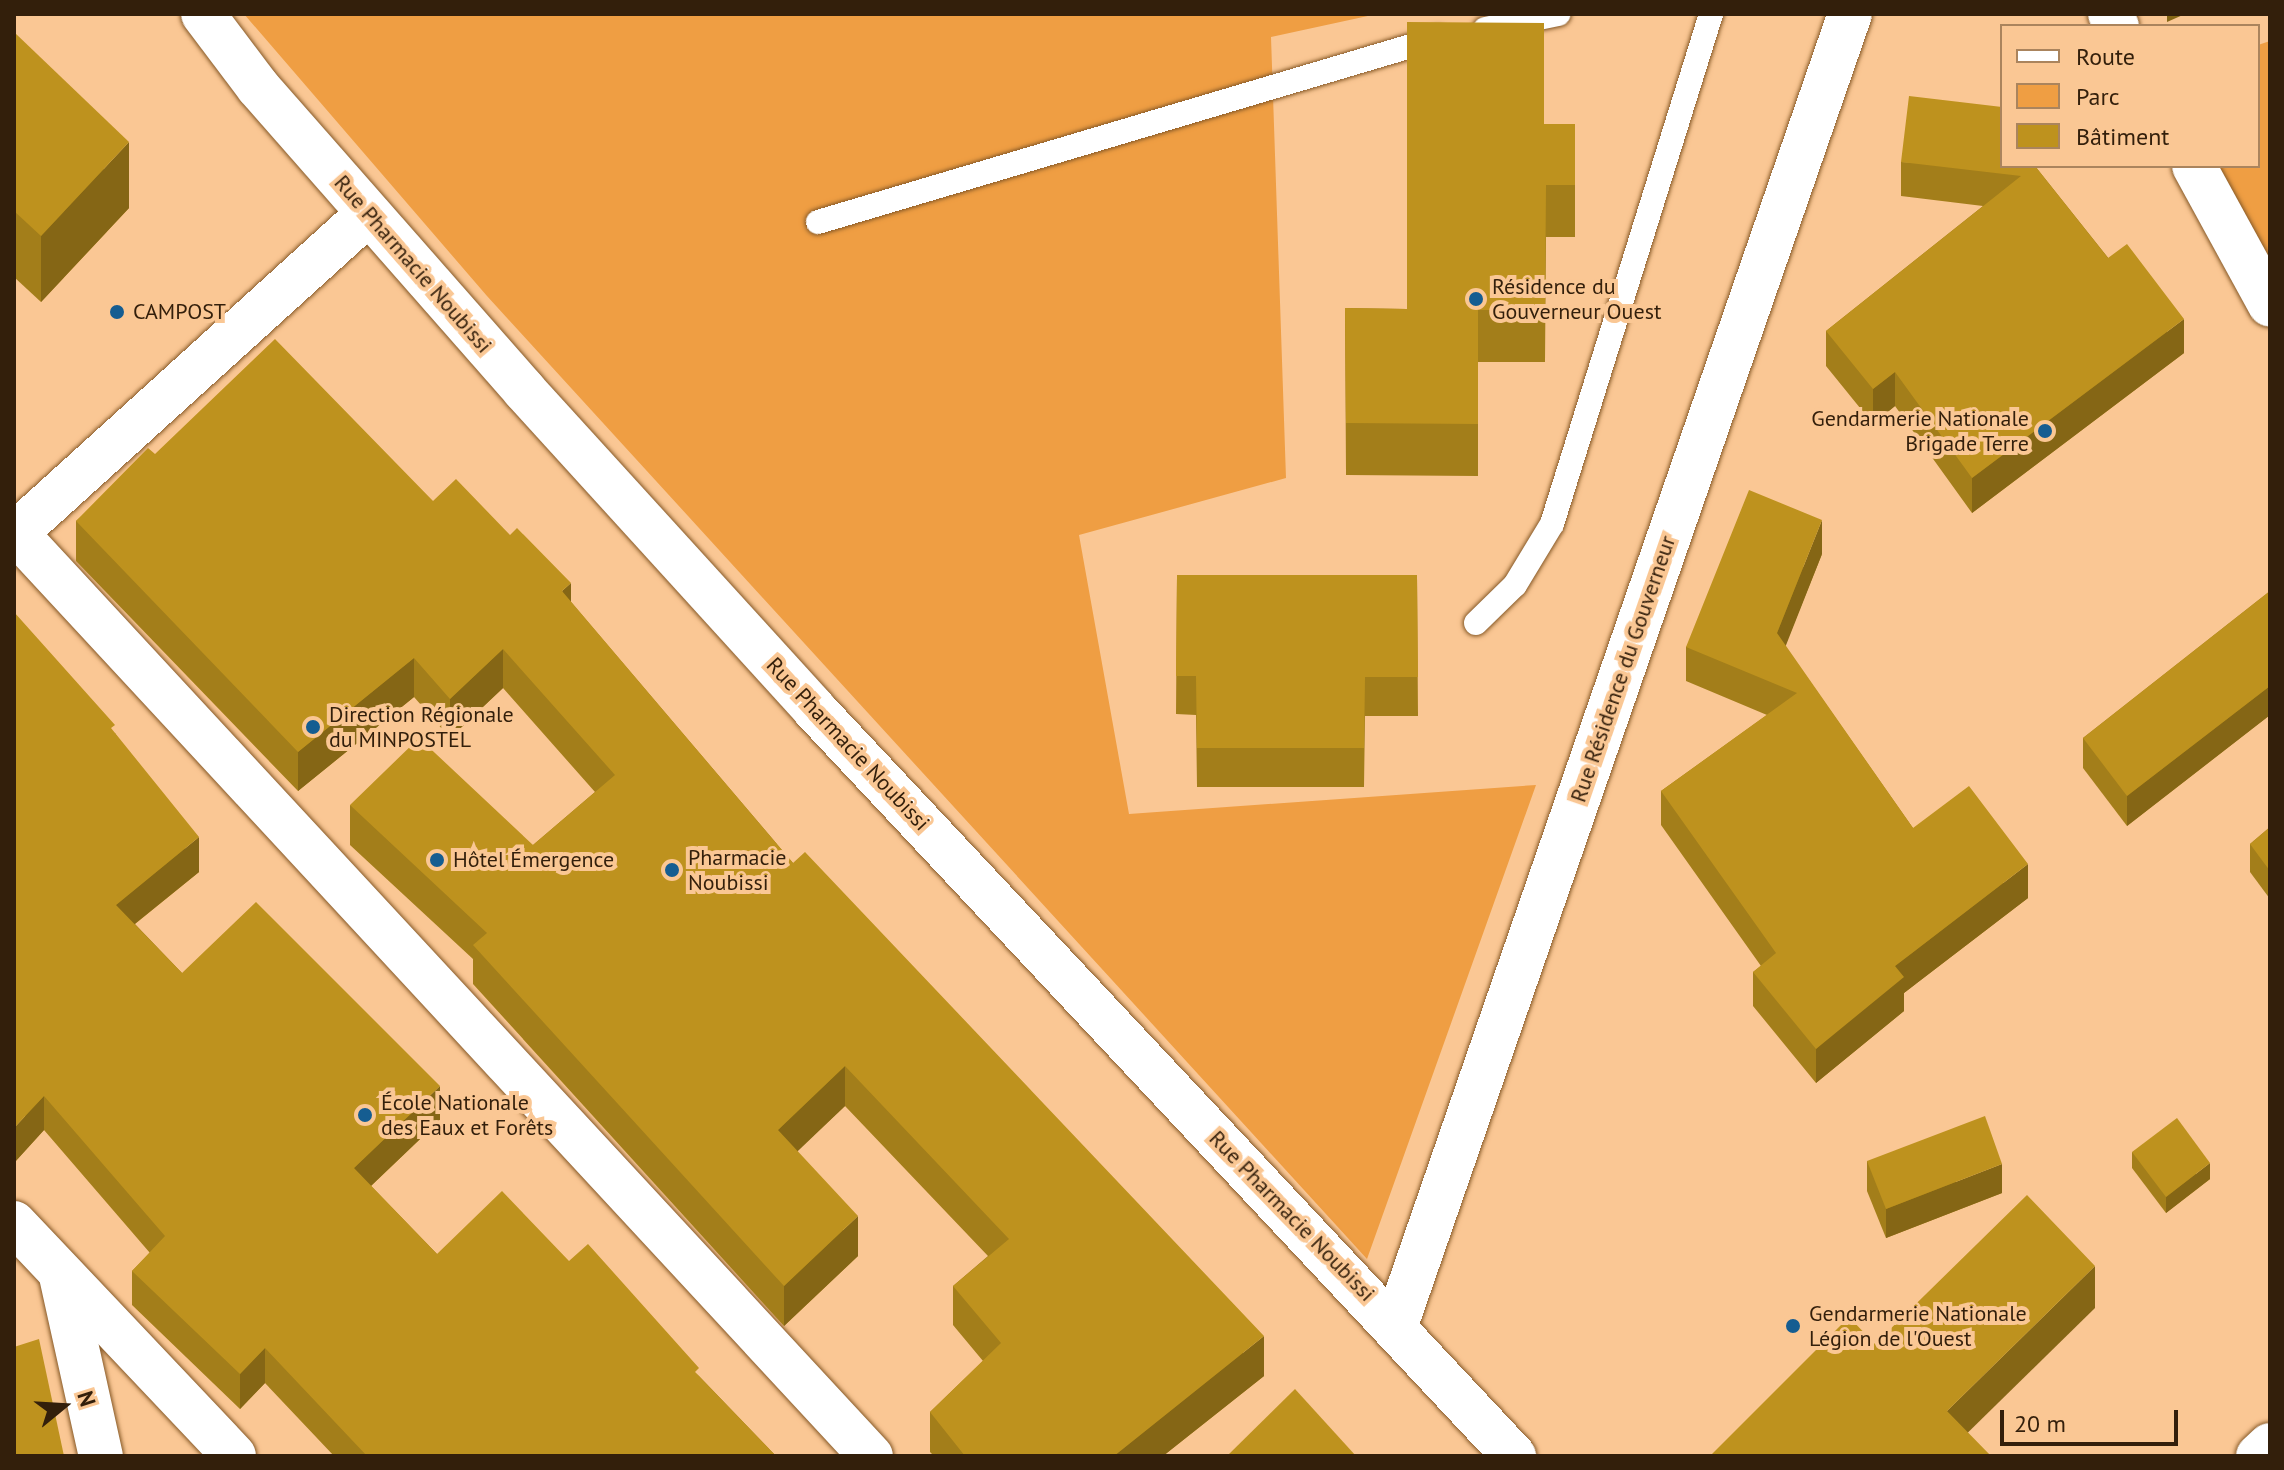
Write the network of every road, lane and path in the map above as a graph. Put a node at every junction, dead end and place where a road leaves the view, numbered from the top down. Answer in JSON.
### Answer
{"nodes":[{"id":1,"x":203,"y":14,"type":"edge"},
{"id":2,"x":1558,"y":14,"type":"edge"},
{"id":3,"x":1711,"y":14,"type":"edge"},
{"id":4,"x":1850,"y":14,"type":"edge"},
{"id":5,"x":2195,"y":168,"type":"edge"},
{"id":6,"x":368,"y":214,"type":"junction"},
{"id":7,"x":818,"y":222,"type":"dead end"},
{"id":8,"x":2270,"y":305,"type":"edge"},
{"id":9,"x":15,"y":532,"type":"edge"},
{"id":10,"x":1476,"y":623,"type":"dead end"},
{"id":11,"x":14,"y":1223,"type":"edge"},
{"id":12,"x":61,"y":1276,"type":"junction"},
{"id":13,"x":1396,"y":1325,"type":"junction"},
{"id":14,"x":2270,"y":1445,"type":"edge"},
{"id":15,"x":101,"y":1456,"type":"edge"},
{"id":16,"x":234,"y":1456,"type":"edge"},
{"id":17,"x":871,"y":1456,"type":"edge"},
{"id":18,"x":1514,"y":1456,"type":"edge"},
{"id":19,"x":2258,"y":1456,"type":"edge"}],
"edges":[{"from":1,"to":6,"type":"street","name":"Rue Pharmacie Noubissi"},
{"from":2,"to":7,"type":"lane"},
{"from":3,"to":10,"type":"lane"},
{"from":4,"to":13,"type":"street","name":"Rue Résidence du Gouverneur"},
{"from":5,"to":8,"type":"street"},
{"from":6,"to":9,"type":"street"},
{"from":6,"to":13,"type":"street","name":"Rue Pharmacie Noubissi"},
{"from":9,"to":17,"type":"street"},
{"from":11,"to":12,"type":"street"},
{"from":12,"to":15,"type":"street"},
{"from":12,"to":16,"type":"street"},
{"from":13,"to":18,"type":"street","name":"Rue Pharmacie Noubissi"},
{"from":14,"to":19,"type":"street"}]}
